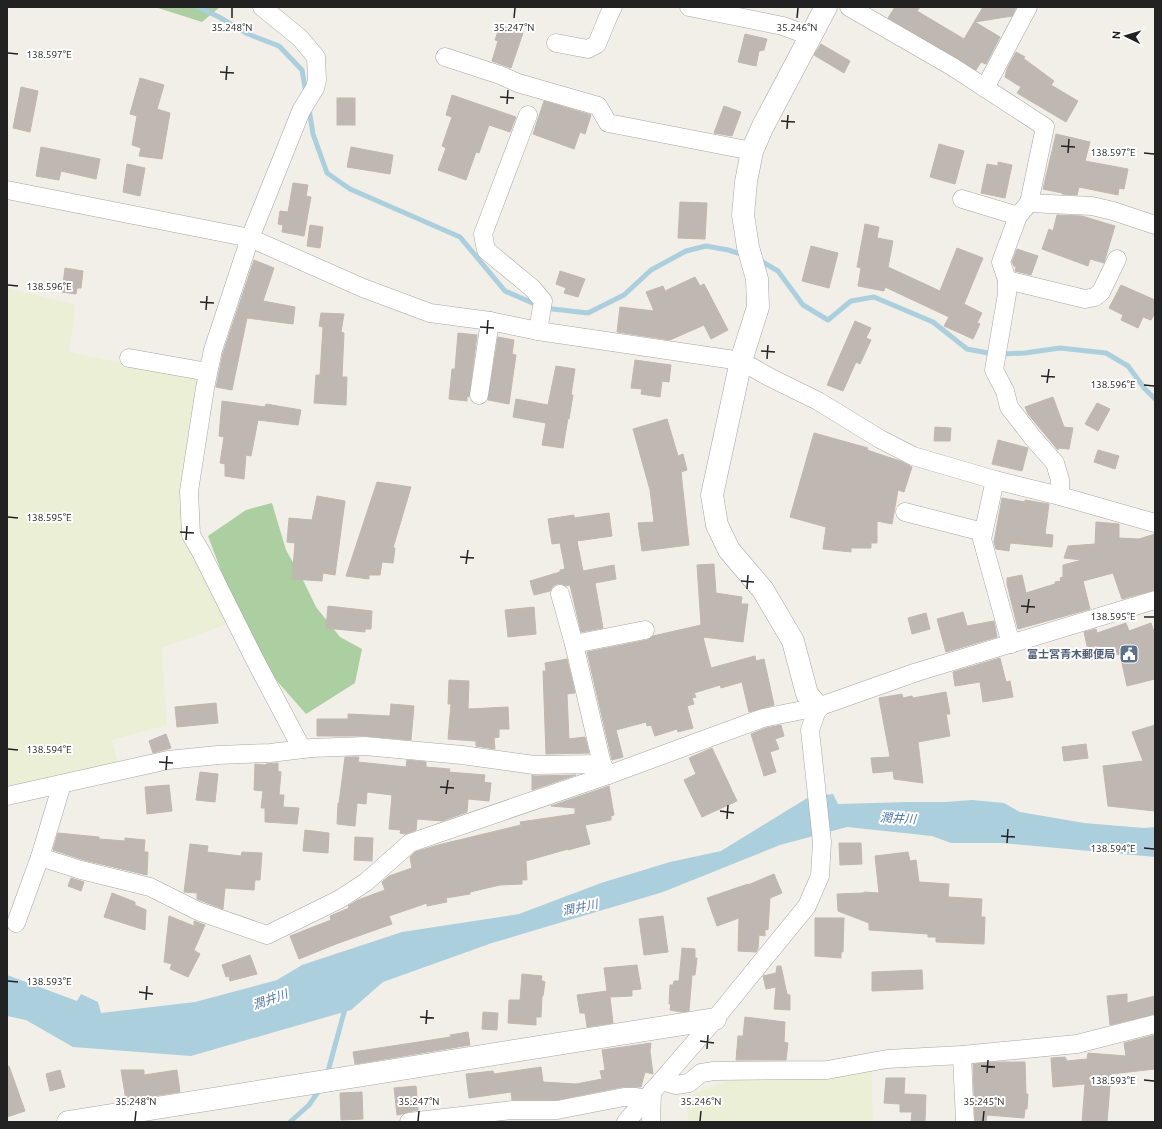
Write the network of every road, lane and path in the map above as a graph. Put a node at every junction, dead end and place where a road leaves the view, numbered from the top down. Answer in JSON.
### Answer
{"nodes":[{"id":1,"x":262,"y":7,"type":"edge"},
{"id":2,"x":613,"y":7,"type":"edge"},
{"id":3,"x":689,"y":7,"type":"edge"},
{"id":4,"x":826,"y":7,"type":"edge"},
{"id":5,"x":849,"y":7,"type":"edge"},
{"id":6,"x":1028,"y":7,"type":"edge"},
{"id":7,"x":810,"y":36,"type":"junction"},
{"id":8,"x":556,"y":43,"type":"dead end"},
{"id":9,"x":445,"y":57,"type":"dead end"},
{"id":10,"x":985,"y":88,"type":"junction"},
{"id":11,"x":528,"y":115,"type":"dead end"},
{"id":12,"x":752,"y":151,"type":"junction"},
{"id":13,"x":7,"y":190,"type":"edge"},
{"id":14,"x":962,"y":199,"type":"dead end"},
{"id":15,"x":1023,"y":210,"type":"junction"},
{"id":16,"x":1155,"y":225,"type":"edge"},
{"id":17,"x":250,"y":238,"type":"junction"},
{"id":18,"x":1116,"y":259,"type":"dead end"},
{"id":19,"x":1007,"y":280,"type":"junction"},
{"id":20,"x":490,"y":321,"type":"junction"},
{"id":21,"x":539,"y":327,"type":"junction"},
{"id":22,"x":129,"y":358,"type":"dead end"},
{"id":23,"x":741,"y":361,"type":"junction"},
{"id":24,"x":208,"y":372,"type":"junction"},
{"id":25,"x":479,"y":395,"type":"dead end"},
{"id":26,"x":995,"y":480,"type":"junction"},
{"id":27,"x":1060,"y":496,"type":"junction"},
{"id":28,"x":905,"y":512,"type":"dead end"},
{"id":29,"x":1155,"y":523,"type":"edge"},
{"id":30,"x":983,"y":532,"type":"junction"},
{"id":31,"x":560,"y":594,"type":"dead end"},
{"id":32,"x":1155,"y":600,"type":"edge"},
{"id":33,"x":645,"y":630,"type":"dead end"},
{"id":34,"x":574,"y":644,"type":"junction"},
{"id":35,"x":1011,"y":644,"type":"junction"},
{"id":36,"x":818,"y":707,"type":"junction"},
{"id":37,"x":302,"y":749,"type":"junction"},
{"id":38,"x":605,"y":769,"type":"junction"},
{"id":39,"x":62,"y":784,"type":"junction"},
{"id":40,"x":7,"y":796,"type":"edge"},
{"id":41,"x":40,"y":857,"type":"junction"},
{"id":42,"x":16,"y":923,"type":"dead end"},
{"id":43,"x":715,"y":1019,"type":"junction"},
{"id":44,"x":1155,"y":1024,"type":"edge"},
{"id":45,"x":962,"y":1056,"type":"junction"},
{"id":46,"x":653,"y":1090,"type":"junction"},
{"id":47,"x":68,"y":1122,"type":"edge"},
{"id":48,"x":409,"y":1122,"type":"edge"},
{"id":49,"x":626,"y":1122,"type":"edge"},
{"id":50,"x":651,"y":1122,"type":"edge"},
{"id":51,"x":965,"y":1122,"type":"edge"}],
"edges":[{"from":1,"to":17,"type":"street"},
{"from":2,"to":8,"type":"street"},
{"from":3,"to":7,"type":"street"},
{"from":4,"to":7,"type":"street"},
{"from":5,"to":10,"type":"street"},
{"from":6,"to":10,"type":"street"},
{"from":7,"to":12,"type":"street"},
{"from":9,"to":12,"type":"street"},
{"from":10,"to":15,"type":"street"},
{"from":11,"to":21,"type":"street"},
{"from":12,"to":23,"type":"street"},
{"from":13,"to":17,"type":"street"},
{"from":14,"to":15,"type":"street"},
{"from":15,"to":16,"type":"street"},
{"from":15,"to":19,"type":"street"},
{"from":17,"to":20,"type":"street"},
{"from":17,"to":24,"type":"street"},
{"from":18,"to":19,"type":"street"},
{"from":19,"to":27,"type":"street"},
{"from":20,"to":21,"type":"street"},
{"from":20,"to":25,"type":"street"},
{"from":21,"to":23,"type":"street"},
{"from":22,"to":24,"type":"street"},
{"from":23,"to":26,"type":"street"},
{"from":23,"to":36,"type":"street"},
{"from":24,"to":37,"type":"street"},
{"from":26,"to":27,"type":"street"},
{"from":26,"to":30,"type":"street"},
{"from":27,"to":29,"type":"street"},
{"from":28,"to":30,"type":"street"},
{"from":30,"to":35,"type":"street"},
{"from":31,"to":34,"type":"street"},
{"from":32,"to":35,"type":"street"},
{"from":33,"to":34,"type":"street"},
{"from":34,"to":38,"type":"street"},
{"from":35,"to":36,"type":"street"},
{"from":36,"to":38,"type":"street"},
{"from":36,"to":43,"type":"street"},
{"from":37,"to":38,"type":"street"},
{"from":37,"to":39,"type":"street"},
{"from":38,"to":41,"type":"street"},
{"from":39,"to":40,"type":"street"},
{"from":39,"to":41,"type":"street"},
{"from":41,"to":42,"type":"street"},
{"from":43,"to":46,"type":"street"},
{"from":43,"to":47,"type":"street"},
{"from":44,"to":45,"type":"street"},
{"from":45,"to":46,"type":"street"},
{"from":45,"to":51,"type":"street"},
{"from":46,"to":48,"type":"street"},
{"from":46,"to":49,"type":"street"},
{"from":46,"to":50,"type":"street"}]}
